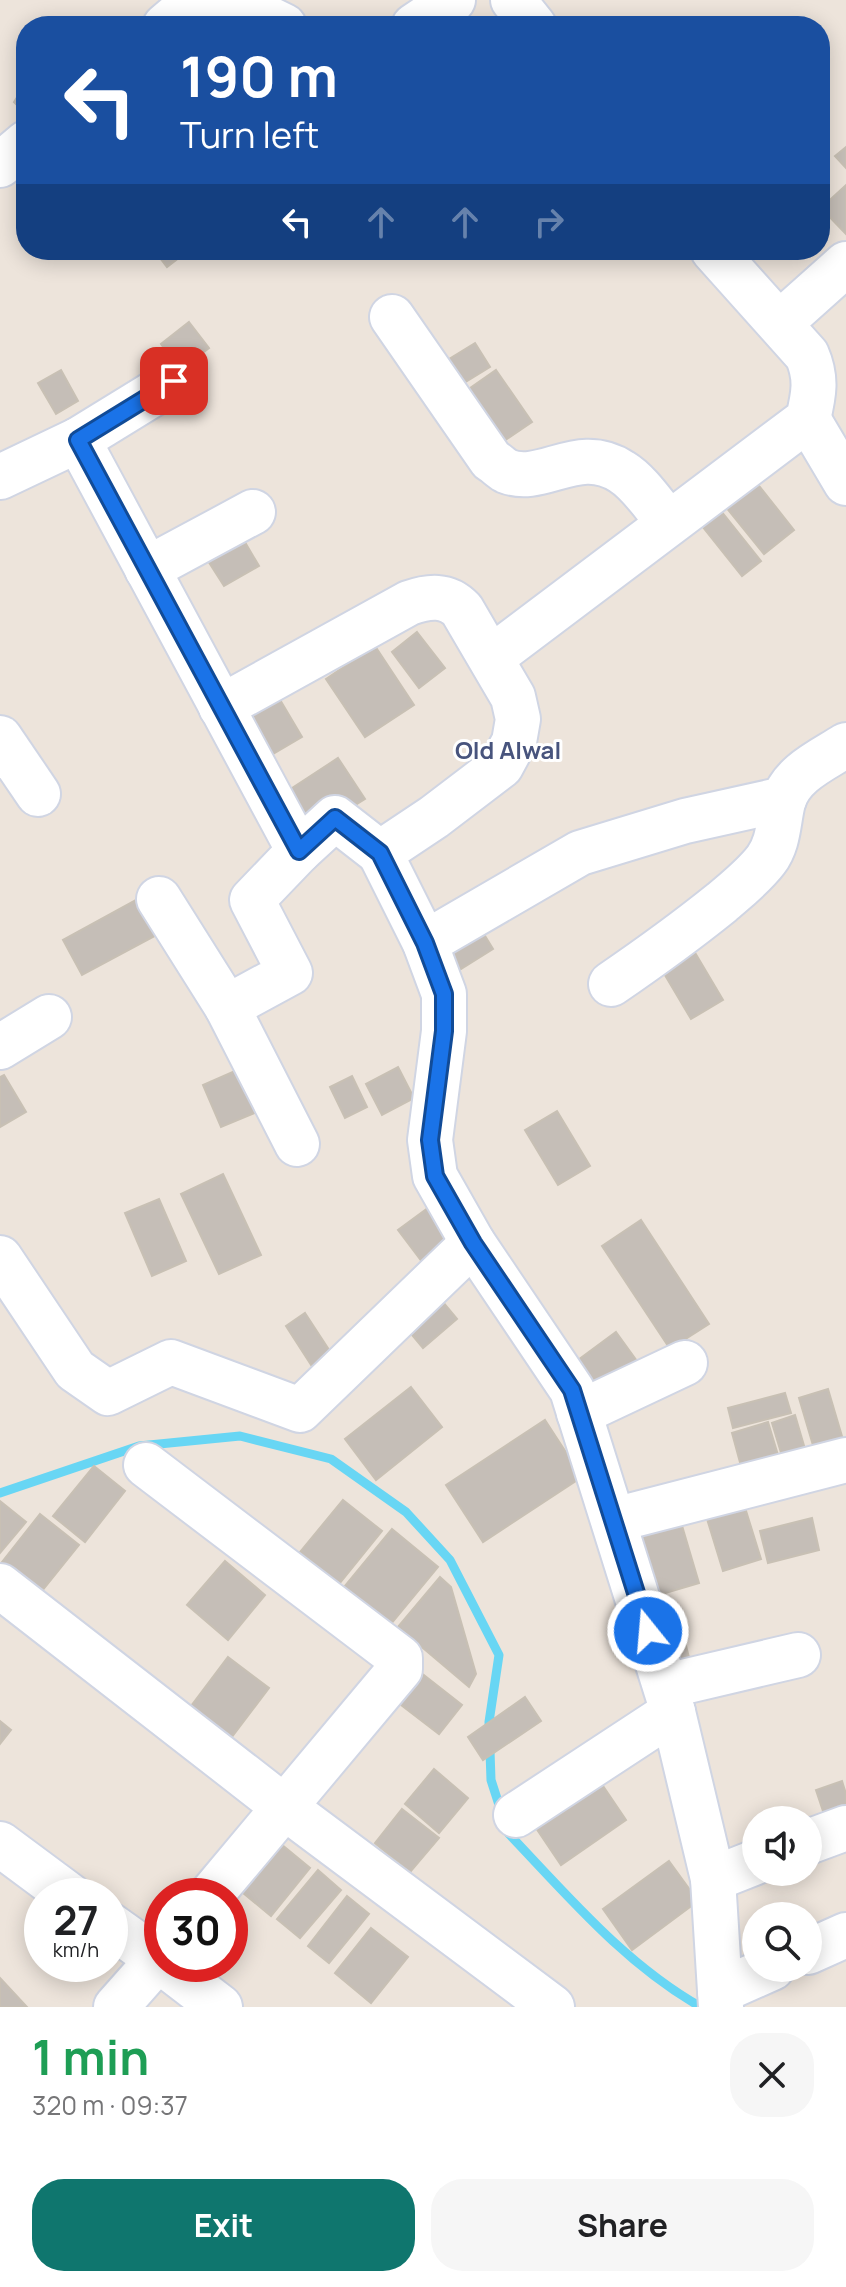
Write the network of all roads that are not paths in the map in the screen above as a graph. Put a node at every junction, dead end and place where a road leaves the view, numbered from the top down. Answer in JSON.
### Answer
{"nodes":[{"id":1,"x":204,"y":0,"type":"edge"},
{"id":2,"x":218,"y":0,"type":"edge"},
{"id":3,"x":453,"y":0,"type":"edge"},
{"id":4,"x":513,"y":0,"type":"edge"},
{"id":5,"x":177,"y":16,"type":"edge"},
{"id":6,"x":263,"y":16,"type":"edge"},
{"id":7,"x":429,"y":16,"type":"edge"},
{"id":8,"x":526,"y":16,"type":"edge"},
{"id":9,"x":16,"y":151,"type":"edge"},
{"id":10,"x":0,"y":165,"type":"edge"},
{"id":11,"x":722,"y":260,"type":"edge"},
{"id":12,"x":846,"y":264,"type":"edge"},
{"id":13,"x":392,"y":317,"type":"dead end"},
{"id":14,"x":780,"y":323,"type":"junction"},
{"id":15,"x":174,"y":381,"type":"dead end"},
{"id":16,"x":808,"y":419,"type":"junction"},
{"id":17,"x":78,"y":440,"type":"junction"},
{"id":18,"x":0,"y":477,"type":"edge"},
{"id":19,"x":846,"y":483,"type":"edge"},
{"id":20,"x":253,"y":512,"type":"dead end"},
{"id":21,"x":669,"y":523,"type":"junction"},
{"id":22,"x":147,"y":569,"type":"junction"},
{"id":23,"x":492,"y":657,"type":"junction"},
{"id":24,"x":221,"y":707,"type":"junction"},
{"id":25,"x":0,"y":738,"type":"edge"},
{"id":26,"x":846,"y":745,"type":"edge"},
{"id":27,"x":38,"y":794,"type":"dead end"},
{"id":28,"x":784,"y":799,"type":"junction"},
{"id":29,"x":299,"y":851,"type":"junction"},
{"id":30,"x":380,"y":853,"type":"junction"},
{"id":31,"x":159,"y":899,"type":"dead end"},
{"id":32,"x":425,"y":943,"type":"junction"},
{"id":33,"x":611,"y":984,"type":"dead end"},
{"id":34,"x":227,"y":1007,"type":"junction"},
{"id":35,"x":49,"y":1017,"type":"dead end"},
{"id":36,"x":0,"y":1047,"type":"edge"},
{"id":37,"x":297,"y":1144,"type":"dead end"},
{"id":38,"x":473,"y":1243,"type":"junction"},
{"id":39,"x":0,"y":1258,"type":"edge"},
{"id":40,"x":685,"y":1363,"type":"dead end"},
{"id":41,"x":579,"y":1413,"type":"junction"},
{"id":42,"x":846,"y":1460,"type":"edge"},
{"id":43,"x":146,"y":1465,"type":"dead end"},
{"id":44,"x":614,"y":1520,"type":"junction"},
{"id":45,"x":0,"y":1586,"type":"edge"},
{"id":46,"x":798,"y":1655,"type":"dead end"},
{"id":47,"x":669,"y":1699,"type":"junction"},
{"id":48,"x":283,"y":1806,"type":"junction"},
{"id":49,"x":516,"y":1815,"type":"dead end"},
{"id":50,"x":846,"y":1828,"type":"edge"},
{"id":51,"x":822,"y":1837,"type":"edge"},
{"id":52,"x":2,"y":1851,"type":"edge"},
{"id":53,"x":742,"y":1868,"type":"edge"},
{"id":54,"x":43,"y":1878,"type":"edge"},
{"id":55,"x":225,"y":1878,"type":"edge"},
{"id":56,"x":713,"y":1879,"type":"junction"},
{"id":57,"x":846,"y":1935,"type":"edge"},
{"id":58,"x":822,"y":1946,"type":"edge"},
{"id":59,"x":144,"y":1978,"type":"edge"},
{"id":60,"x":189,"y":1982,"type":"edge"},
{"id":61,"x":749,"y":1982,"type":"edge"},
{"id":62,"x":721,"y":1999,"type":"edge"},
{"id":63,"x":116,"y":2007,"type":"edge"},
{"id":64,"x":220,"y":2007,"type":"edge"},
{"id":65,"x":552,"y":2007,"type":"edge"}],
"edges":[{"from":1,"to":5,"type":"street"},
{"from":2,"to":6,"type":"street"},
{"from":3,"to":7,"type":"street"},
{"from":4,"to":8,"type":"street"},
{"from":9,"to":10,"type":"street"},
{"from":11,"to":14,"type":"street"},
{"from":12,"to":14,"type":"street"},
{"from":13,"to":21,"type":"street"},
{"from":14,"to":16,"type":"street"},
{"from":15,"to":17,"type":"street"},
{"from":16,"to":19,"type":"street"},
{"from":16,"to":21,"type":"street"},
{"from":17,"to":18,"type":"street"},
{"from":17,"to":22,"type":"street"},
{"from":20,"to":22,"type":"street"},
{"from":21,"to":23,"type":"street"},
{"from":22,"to":24,"type":"street"},
{"from":23,"to":24,"type":"street"},
{"from":23,"to":30,"type":"street"},
{"from":24,"to":29,"type":"street"},
{"from":25,"to":27,"type":"street"},
{"from":26,"to":28,"type":"street"},
{"from":28,"to":32,"type":"street"},
{"from":28,"to":33,"type":"street"},
{"from":29,"to":30,"type":"street"},
{"from":29,"to":34,"type":"street"},
{"from":30,"to":32,"type":"street"},
{"from":31,"to":34,"type":"street"},
{"from":32,"to":38,"type":"street"},
{"from":34,"to":37,"type":"street"},
{"from":35,"to":36,"type":"street"},
{"from":38,"to":39,"type":"street"},
{"from":38,"to":41,"type":"street"},
{"from":40,"to":41,"type":"street"},
{"from":41,"to":44,"type":"street"},
{"from":42,"to":44,"type":"street"},
{"from":43,"to":48,"type":"street"},
{"from":44,"to":47,"type":"street"},
{"from":45,"to":48,"type":"street"},
{"from":46,"to":47,"type":"street"},
{"from":47,"to":49,"type":"street"},
{"from":47,"to":56,"type":"street"},
{"from":48,"to":55,"type":"street"},
{"from":48,"to":65,"type":"street"},
{"from":50,"to":51,"type":"street"},
{"from":52,"to":54,"type":"street"},
{"from":53,"to":56,"type":"street"},
{"from":56,"to":62,"type":"street"},
{"from":57,"to":58,"type":"street"},
{"from":59,"to":63,"type":"street"},
{"from":60,"to":64,"type":"street"},
{"from":61,"to":62,"type":"street"}]}
